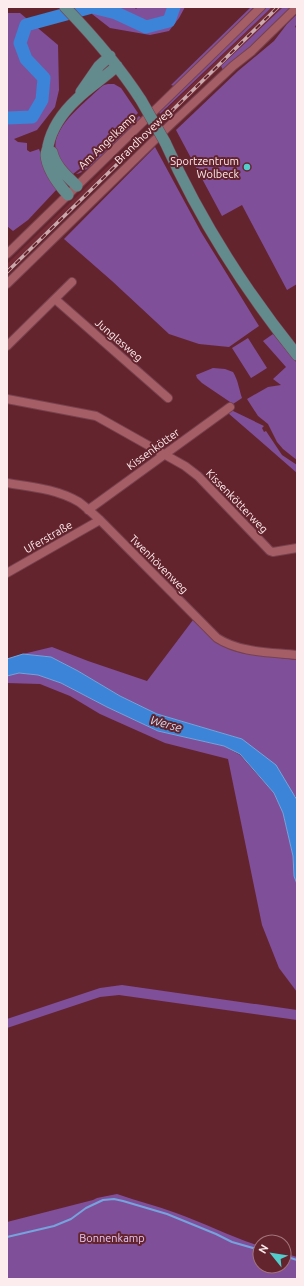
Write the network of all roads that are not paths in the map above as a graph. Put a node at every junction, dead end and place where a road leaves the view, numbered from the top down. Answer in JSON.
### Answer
{"nodes":[{"id":1,"x":64,"y":7,"type":"edge"},
{"id":2,"x":261,"y":7,"type":"edge"},
{"id":3,"x":297,"y":7,"type":"edge"},
{"id":4,"x":110,"y":56,"type":"junction"},
{"id":5,"x":117,"y":66,"type":"junction"},
{"id":6,"x":78,"y":98,"type":"junction"},
{"id":7,"x":48,"y":146,"type":"junction"},
{"id":8,"x":77,"y":186,"type":"junction"},
{"id":9,"x":68,"y":195,"type":"junction"},
{"id":10,"x":7,"y":254,"type":"edge"},
{"id":11,"x":72,"y":282,"type":"dead end"},
{"id":12,"x":7,"y":284,"type":"edge"},
{"id":13,"x":55,"y":299,"type":"junction"},
{"id":14,"x":7,"y":346,"type":"edge"},
{"id":15,"x":297,"y":356,"type":"edge"},
{"id":16,"x":168,"y":398,"type":"dead end"},
{"id":17,"x":7,"y":399,"type":"edge"},
{"id":18,"x":230,"y":407,"type":"dead end"},
{"id":19,"x":164,"y":455,"type":"junction"},
{"id":20,"x":7,"y":483,"type":"edge"},
{"id":21,"x":88,"y":510,"type":"junction"},
{"id":22,"x":100,"y":520,"type":"junction"},
{"id":23,"x":297,"y":548,"type":"edge"},
{"id":24,"x":7,"y":573,"type":"edge"},
{"id":25,"x":297,"y":655,"type":"edge"}],
"edges":[{"from":1,"to":4,"type":"main road"},
{"from":2,"to":8,"type":"street","name":"Am Angelkamp"},
{"from":3,"to":12,"type":"street","name":"Brandhoveweg"},
{"from":4,"to":5,"type":"main road"},
{"from":4,"to":6,"type":"main road"},
{"from":5,"to":6,"type":"main road"},
{"from":5,"to":15,"type":"main road","bridge":true},
{"from":6,"to":7,"type":"main road"},
{"from":7,"to":8,"type":"main road"},
{"from":7,"to":9,"type":"main road"},
{"from":8,"to":9,"type":"street","name":"Am Angelkamp"},
{"from":9,"to":10,"type":"street","name":"Am Angelkamp"},
{"from":11,"to":13,"type":"street"},
{"from":13,"to":14,"type":"street"},
{"from":13,"to":16,"type":"street","name":"Junglasweg"},
{"from":17,"to":19,"type":"street"},
{"from":18,"to":19,"type":"street","name":"Kissenkötter"},
{"from":19,"to":21,"type":"street","name":"Kissenkötter"},
{"from":19,"to":23,"type":"street","name":"Kissenkötterweg"},
{"from":20,"to":21,"type":"street","name":"Twenhövenweg"},
{"from":21,"to":22,"type":"street","name":"Twenhövenweg"},
{"from":22,"to":24,"type":"street","name":"Uferstraße"},
{"from":22,"to":25,"type":"street","name":"Twenhövenweg"}]}
